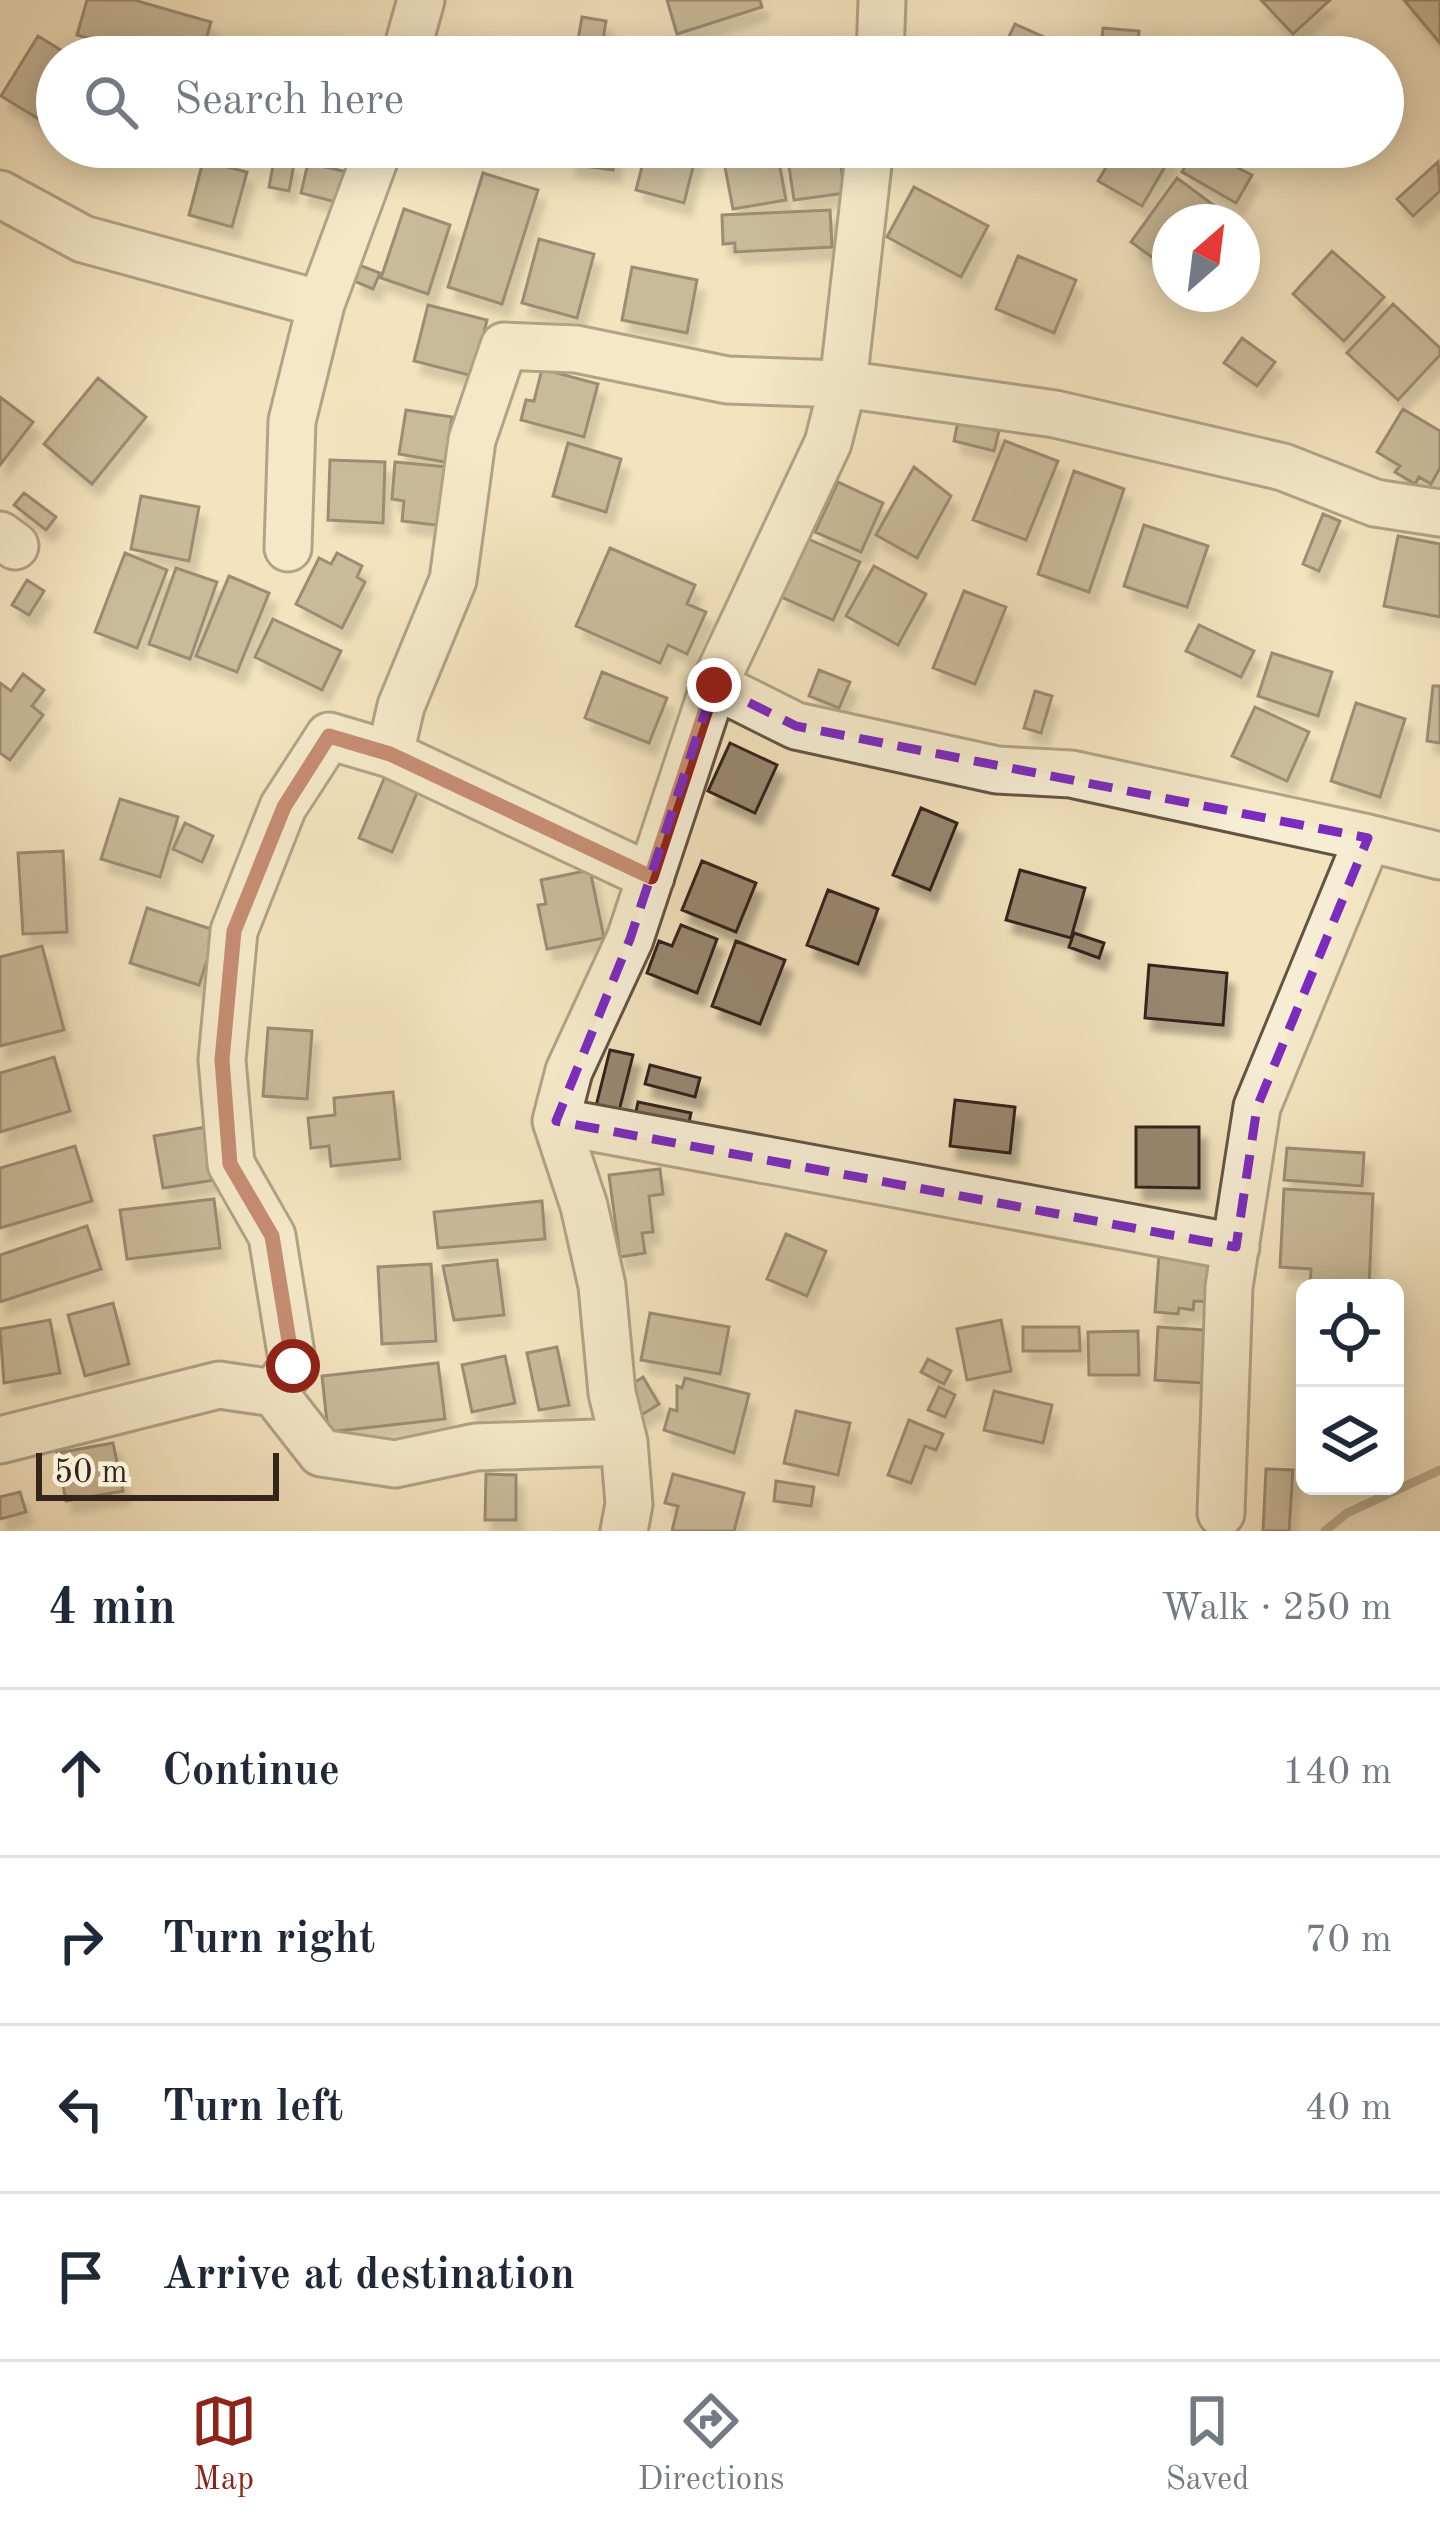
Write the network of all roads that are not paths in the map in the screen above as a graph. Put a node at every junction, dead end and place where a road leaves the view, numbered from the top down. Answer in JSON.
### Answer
{"nodes":[{"id":1,"x":421,"y":0,"type":"edge"},
{"id":2,"x":882,"y":0,"type":"edge"},
{"id":3,"x":412,"y":36,"type":"edge"},
{"id":4,"x":881,"y":36,"type":"edge"},
{"id":5,"x":371,"y":168,"type":"edge"},
{"id":6,"x":868,"y":168,"type":"edge"},
{"id":7,"x":0,"y":194,"type":"edge"},
{"id":8,"x":321,"y":304,"type":"junction"},
{"id":9,"x":844,"y":384,"type":"junction"},
{"id":10,"x":1440,"y":512,"type":"edge"},
{"id":11,"x":288,"y":548,"type":"dead end"},
{"id":12,"x":714,"y":685,"type":"junction"},
{"id":13,"x":390,"y":754,"type":"junction"},
{"id":14,"x":1368,"y":838,"type":"junction"},
{"id":15,"x":1440,"y":856,"type":"edge"},
{"id":16,"x":651,"y":877,"type":"junction"},
{"id":17,"x":556,"y":1120,"type":"junction"},
{"id":18,"x":1236,"y":1247,"type":"junction"},
{"id":19,"x":274,"y":1393,"type":"junction"},
{"id":20,"x":0,"y":1440,"type":"edge"},
{"id":21,"x":624,"y":1442,"type":"junction"},
{"id":22,"x":1221,"y":1513,"type":"dead end"},
{"id":23,"x":624,"y":1531,"type":"edge"}],
"edges":[{"from":1,"to":3,"type":"street"},
{"from":2,"to":4,"type":"street"},
{"from":5,"to":8,"type":"street"},
{"from":6,"to":9,"type":"street"},
{"from":7,"to":8,"type":"street"},
{"from":8,"to":11,"type":"street"},
{"from":9,"to":10,"type":"street"},
{"from":9,"to":12,"type":"street"},
{"from":9,"to":13,"type":"street"},
{"from":12,"to":14,"type":"street"},
{"from":12,"to":16,"type":"street"},
{"from":13,"to":16,"type":"street"},
{"from":13,"to":19,"type":"street"},
{"from":14,"to":15,"type":"street"},
{"from":14,"to":18,"type":"street"},
{"from":16,"to":17,"type":"street"},
{"from":17,"to":18,"type":"street"},
{"from":17,"to":21,"type":"street"},
{"from":18,"to":22,"type":"street"},
{"from":19,"to":20,"type":"street"},
{"from":19,"to":21,"type":"street"},
{"from":21,"to":23,"type":"street"}]}
